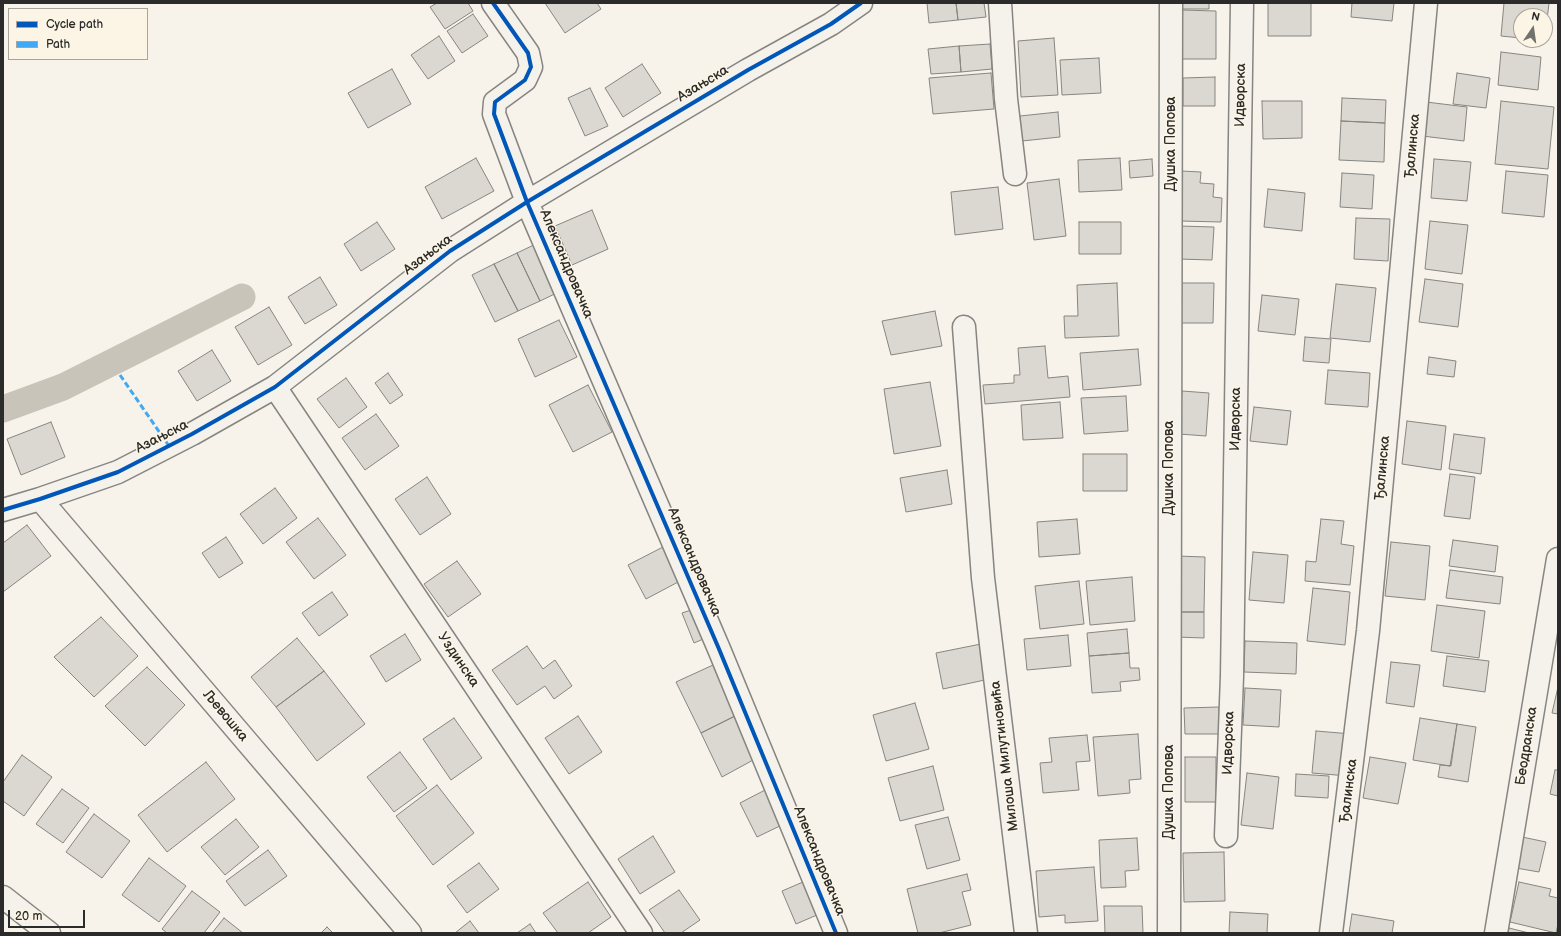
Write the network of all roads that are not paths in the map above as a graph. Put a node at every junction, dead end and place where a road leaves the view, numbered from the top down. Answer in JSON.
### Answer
{"nodes":[{"id":1,"x":493,"y":3,"type":"edge"},
{"id":2,"x":861,"y":3,"type":"edge"},
{"id":3,"x":1000,"y":3,"type":"edge"},
{"id":4,"x":1171,"y":3,"type":"edge"},
{"id":5,"x":1242,"y":3,"type":"edge"},
{"id":6,"x":1426,"y":3,"type":"edge"},
{"id":7,"x":1015,"y":174,"type":"dead end"},
{"id":8,"x":527,"y":202,"type":"junction"},
{"id":9,"x":964,"y":327,"type":"dead end"},
{"id":10,"x":275,"y":387,"type":"junction"},
{"id":11,"x":40,"y":499,"type":"junction"},
{"id":12,"x":3,"y":510,"type":"edge"},
{"id":13,"x":1558,"y":559,"type":"edge"},
{"id":14,"x":1226,"y":836,"type":"dead end"},
{"id":15,"x":3,"y":897,"type":"edge"},
{"id":16,"x":49,"y":933,"type":"edge"},
{"id":17,"x":410,"y":933,"type":"edge"},
{"id":18,"x":641,"y":933,"type":"edge"},
{"id":19,"x":836,"y":933,"type":"edge"},
{"id":20,"x":1026,"y":933,"type":"edge"},
{"id":21,"x":1169,"y":933,"type":"edge"},
{"id":22,"x":1331,"y":933,"type":"edge"},
{"id":23,"x":1496,"y":933,"type":"edge"}],
"edges":[{"from":1,"to":8,"type":"street","name":"Александровачка"},
{"from":2,"to":8,"type":"street","name":"Азањска"},
{"from":3,"to":7,"type":"street"},
{"from":4,"to":21,"type":"street","name":"Душка Попова"},
{"from":5,"to":14,"type":"street","name":"Идворска"},
{"from":6,"to":22,"type":"street","name":"Ђалинска"},
{"from":8,"to":10,"type":"street","name":"Азањска"},
{"from":8,"to":19,"type":"street","name":"Александровачка"},
{"from":9,"to":20,"type":"street","name":"Милоша Милутиновића"},
{"from":10,"to":11,"type":"street","name":"Азањска"},
{"from":10,"to":18,"type":"street","name":"Уздинска"},
{"from":11,"to":12,"type":"street","name":"Азањска"},
{"from":11,"to":17,"type":"street","name":"Љевошка"},
{"from":13,"to":23,"type":"street","name":"Беодранска"},
{"from":15,"to":16,"type":"street"}]}
